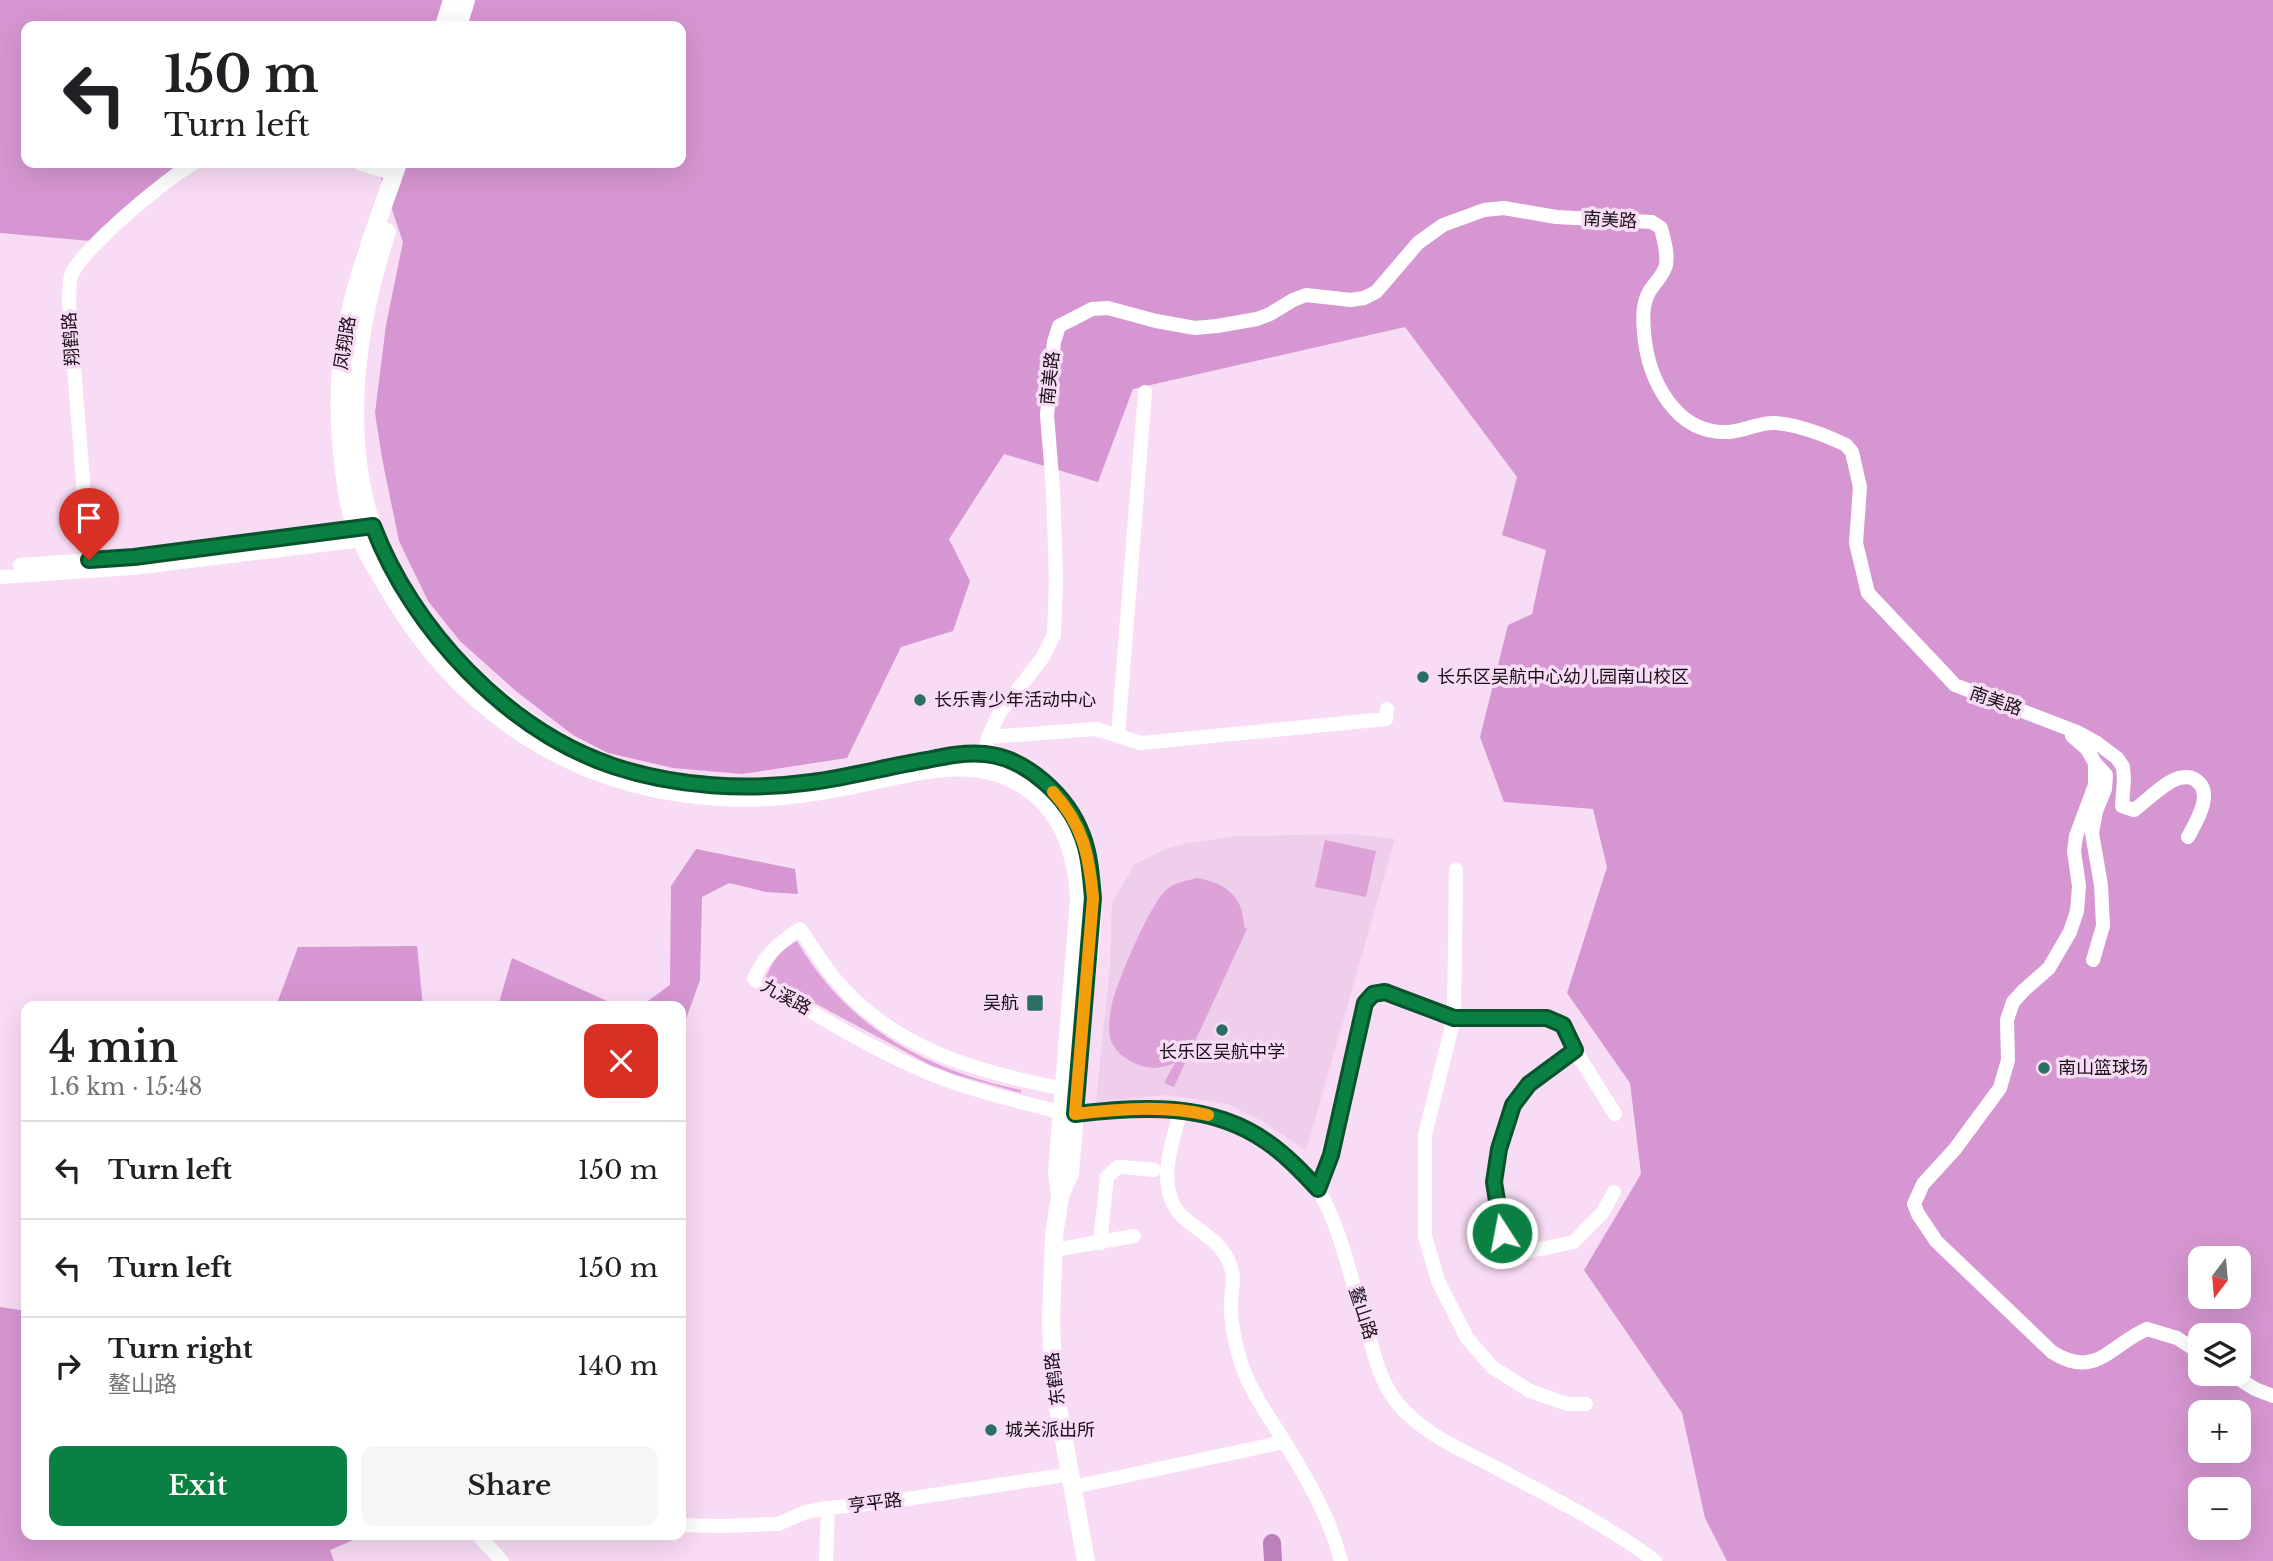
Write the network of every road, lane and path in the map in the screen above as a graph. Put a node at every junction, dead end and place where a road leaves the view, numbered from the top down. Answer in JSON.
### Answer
{"nodes":[{"id":1,"x":452,"y":0,"type":"edge"},
{"id":2,"x":466,"y":0,"type":"edge"},
{"id":3,"x":446,"y":21,"type":"edge"},
{"id":4,"x":460,"y":21,"type":"edge"},
{"id":5,"x":185,"y":168,"type":"edge"},
{"id":6,"x":396,"y":168,"type":"edge"},
{"id":7,"x":408,"y":168,"type":"edge"},
{"id":8,"x":1145,"y":392,"type":"dead end"},
{"id":9,"x":367,"y":534,"type":"junction"},
{"id":10,"x":89,"y":565,"type":"junction"},
{"id":11,"x":0,"y":567,"type":"edge"},
{"id":12,"x":0,"y":577,"type":"edge"},
{"id":13,"x":1387,"y":709,"type":"dead end"},
{"id":14,"x":2060,"y":726,"type":"junction"},
{"id":15,"x":1118,"y":734,"type":"junction"},
{"id":16,"x":986,"y":746,"type":"junction"},
{"id":17,"x":2095,"y":764,"type":"junction"},
{"id":18,"x":2188,"y":837,"type":"dead end"},
{"id":19,"x":1456,"y":870,"type":"dead end"},
{"id":20,"x":2093,"y":960,"type":"dead end"},
{"id":21,"x":1454,"y":1018,"type":"junction"},
{"id":22,"x":1575,"y":1050,"type":"junction"},
{"id":23,"x":1065,"y":1089,"type":"junction"},
{"id":24,"x":1181,"y":1110,"type":"junction"},
{"id":25,"x":1069,"y":1114,"type":"junction"},
{"id":26,"x":1615,"y":1114,"type":"dead end"},
{"id":27,"x":1154,"y":1170,"type":"dead end"},
{"id":28,"x":1318,"y":1189,"type":"junction"},
{"id":29,"x":1614,"y":1192,"type":"dead end"},
{"id":30,"x":1134,"y":1236,"type":"dead end"},
{"id":31,"x":1100,"y":1243,"type":"junction"},
{"id":32,"x":1054,"y":1251,"type":"junction"},
{"id":33,"x":2188,"y":1345,"type":"edge"},
{"id":34,"x":2250,"y":1386,"type":"edge"},
{"id":35,"x":2273,"y":1396,"type":"edge"},
{"id":36,"x":1586,"y":1404,"type":"dead end"},
{"id":37,"x":1284,"y":1442,"type":"junction"},
{"id":38,"x":1072,"y":1480,"type":"junction"},
{"id":39,"x":828,"y":1508,"type":"junction"},
{"id":40,"x":686,"y":1525,"type":"edge"},
{"id":41,"x":483,"y":1540,"type":"edge"},
{"id":42,"x":1653,"y":1560,"type":"edge"},
{"id":43,"x":502,"y":1561,"type":"edge"},
{"id":44,"x":826,"y":1561,"type":"edge"},
{"id":45,"x":1086,"y":1561,"type":"edge"},
{"id":46,"x":1341,"y":1561,"type":"edge"}],
"edges":[{"from":1,"to":3,"type":"main road"},
{"from":2,"to":4,"type":"main road"},
{"from":5,"to":10,"type":"street","name":"翔鹤路"},
{"from":6,"to":9,"type":"main road","name":"凤翔路"},
{"from":7,"to":9,"type":"main road","name":"凤翔路"},
{"from":8,"to":15,"type":"street"},
{"from":9,"to":10,"type":"street"},
{"from":9,"to":16,"type":"main road","name":"东鹤路"},
{"from":9,"to":23,"type":"main road","name":"东鹤路"},
{"from":10,"to":11,"type":"street"},
{"from":10,"to":12,"type":"street"},
{"from":13,"to":15,"type":"street"},
{"from":14,"to":16,"type":"street","name":"南美路"},
{"from":14,"to":17,"type":"street"},
{"from":14,"to":18,"type":"street","name":"南美路"},
{"from":15,"to":16,"type":"street"},
{"from":16,"to":25,"type":"main road","name":"东鹤路"},
{"from":17,"to":20,"type":"street"},
{"from":17,"to":33,"type":"street"},
{"from":19,"to":21,"type":"street"},
{"from":21,"to":22,"type":"street"},
{"from":21,"to":28,"type":"street"},
{"from":21,"to":36,"type":"street"},
{"from":22,"to":26,"type":"street"},
{"from":22,"to":29,"type":"street"},
{"from":23,"to":25,"type":"main road","name":"东鹤路"},
{"from":23,"to":25,"type":"street","name":"九溪路"},
{"from":24,"to":25,"type":"street","name":"鳌山路"},
{"from":24,"to":28,"type":"street","name":"鳌山路"},
{"from":24,"to":37,"type":"street"},
{"from":25,"to":32,"type":"main road","name":"东鹤路"},
{"from":27,"to":31,"type":"street"},
{"from":28,"to":42,"type":"street","name":"鳌山路"},
{"from":30,"to":31,"type":"street"},
{"from":31,"to":32,"type":"street"},
{"from":32,"to":38,"type":"main road","name":"东鹤路"},
{"from":34,"to":35,"type":"street"},
{"from":37,"to":38,"type":"street","name":"亨平路"},
{"from":37,"to":46,"type":"street"},
{"from":38,"to":39,"type":"street","name":"亨平路"},
{"from":38,"to":45,"type":"main road","name":"东鹤路"},
{"from":39,"to":40,"type":"street","name":"亨平路"},
{"from":39,"to":44,"type":"street"},
{"from":41,"to":43,"type":"street"}]}
